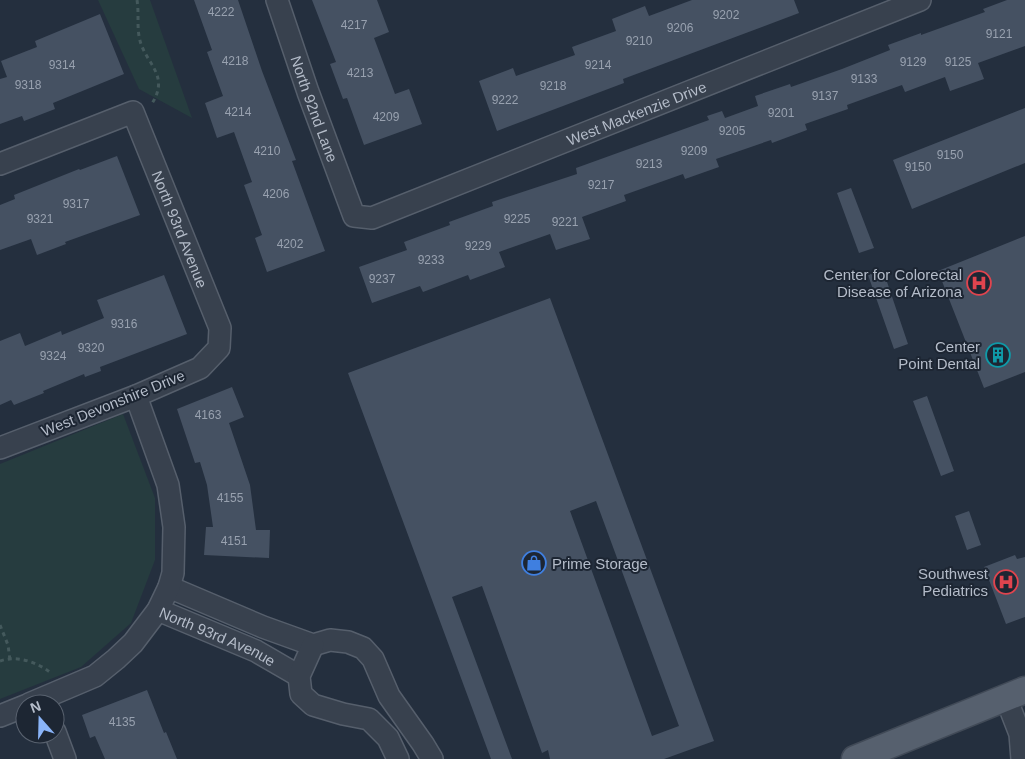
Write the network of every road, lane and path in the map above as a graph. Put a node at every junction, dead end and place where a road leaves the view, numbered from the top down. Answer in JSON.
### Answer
{"nodes":[{"id":1,"x":137,"y":0,"type":"edge"},
{"id":2,"x":277,"y":0,"type":"edge"},
{"id":3,"x":920,"y":0,"type":"edge"},
{"id":4,"x":133,"y":112,"type":"junction"},
{"id":5,"x":0,"y":164,"type":"edge"},
{"id":6,"x":354,"y":216,"type":"joint"},
{"id":7,"x":218,"y":348,"type":"joint"},
{"id":8,"x":136,"y":396,"type":"junction"},
{"id":9,"x":0,"y":448,"type":"edge"},
{"id":10,"x":169,"y":587,"type":"junction"},
{"id":11,"x":158,"y":610,"type":"junction"},
{"id":12,"x":0,"y":625,"type":"edge"},
{"id":13,"x":313,"y":645,"type":"junction"},
{"id":14,"x":10,"y":660,"type":"junction"},
{"id":15,"x":0,"y":661,"type":"edge"},
{"id":16,"x":298,"y":676,"type":"junction"},
{"id":17,"x":63,"y":690,"type":"junction"},
{"id":18,"x":54,"y":694,"type":"edge"},
{"id":19,"x":1015,"y":694,"type":"edge"},
{"id":20,"x":15,"y":710,"type":"edge"},
{"id":21,"x":0,"y":716,"type":"edge"},
{"id":22,"x":1023,"y":736,"type":"edge"},
{"id":23,"x":59,"y":744,"type":"edge"},
{"id":24,"x":65,"y":759,"type":"edge"},
{"id":25,"x":398,"y":759,"type":"edge"},
{"id":26,"x":432,"y":759,"type":"edge"},
{"id":27,"x":855,"y":759,"type":"edge"},
{"id":28,"x":1022,"y":759,"type":"edge"}],
"edges":[{"from":1,"to":4,"type":"path"},
{"from":2,"to":6,"type":"street","name":"North 92nd Lane"},
{"from":3,"to":6,"type":"street","name":"West Mackenzie Drive"},
{"from":4,"to":5,"type":"street"},
{"from":4,"to":7,"type":"street","name":"North 93rd Avenue"},
{"from":7,"to":8,"type":"street","name":"West Devonshire Drive"},
{"from":8,"to":9,"type":"street","name":"West Devonshire Drive"},
{"from":8,"to":10,"type":"street","name":"North 93rd Avenue"},
{"from":10,"to":11,"type":"street","name":"North 93rd Avenue"},
{"from":10,"to":13,"type":"street","name":"North 93rd Avenue"},
{"from":11,"to":16,"type":"street","name":"North 93rd Avenue"},
{"from":11,"to":17,"type":"street"},
{"from":12,"to":14,"type":"path"},
{"from":13,"to":16,"type":"street"},
{"from":13,"to":26,"type":"street","name":"North 93rd Avenue"},
{"from":14,"to":15,"type":"path"},
{"from":14,"to":17,"type":"path"},
{"from":16,"to":25,"type":"street"},
{"from":17,"to":18,"type":"street"},
{"from":19,"to":22,"type":"street"},
{"from":19,"to":27,"type":"main road"},
{"from":20,"to":21,"type":"street"},
{"from":22,"to":28,"type":"street"},
{"from":23,"to":24,"type":"street"}]}
